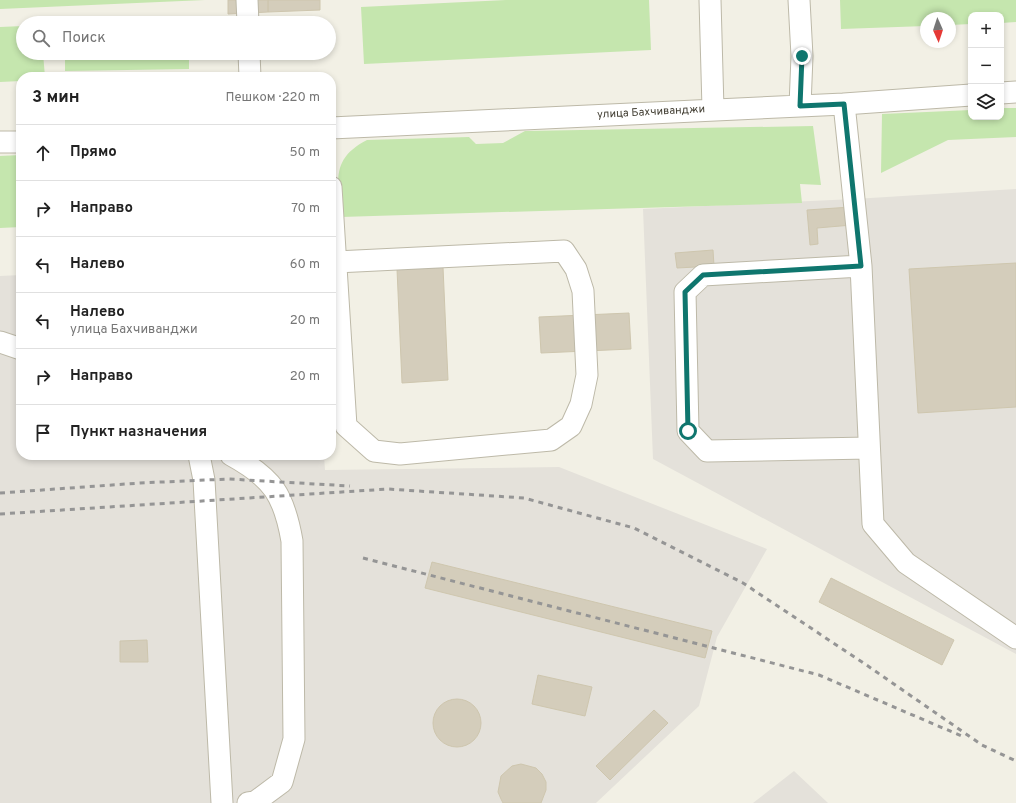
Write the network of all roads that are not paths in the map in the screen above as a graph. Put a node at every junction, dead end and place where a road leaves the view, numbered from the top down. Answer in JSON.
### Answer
{"nodes":[{"id":1,"x":247,"y":0,"type":"edge"},
{"id":2,"x":710,"y":0,"type":"edge"},
{"id":3,"x":800,"y":0,"type":"edge"},
{"id":4,"x":248,"y":16,"type":"edge"},
{"id":5,"x":249,"y":60,"type":"edge"},
{"id":6,"x":250,"y":72,"type":"edge"},
{"id":7,"x":1016,"y":92,"type":"edge"},
{"id":8,"x":1004,"y":93,"type":"edge"},
{"id":9,"x":968,"y":95,"type":"edge"},
{"id":10,"x":844,"y":104,"type":"junction"},
{"id":11,"x":800,"y":106,"type":"junction"},
{"id":12,"x":713,"y":109,"type":"junction"},
{"id":13,"x":336,"y":128,"type":"edge"},
{"id":14,"x":0,"y":142,"type":"edge"},
{"id":15,"x":16,"y":142,"type":"edge"},
{"id":16,"x":336,"y":262,"type":"joint"},
{"id":17,"x":861,"y":266,"type":"junction"},
{"id":18,"x":0,"y":342,"type":"edge"},
{"id":19,"x":16,"y":347,"type":"edge"},
{"id":20,"x":869,"y":448,"type":"junction"},
{"id":21,"x":200,"y":460,"type":"edge"},
{"id":22,"x":240,"y":460,"type":"edge"},
{"id":23,"x":1016,"y":638,"type":"edge"},
{"id":24,"x":222,"y":803,"type":"edge"},
{"id":25,"x":248,"y":803,"type":"edge"}],
"edges":[{"from":1,"to":4,"type":"street"},
{"from":2,"to":12,"type":"street"},
{"from":3,"to":11,"type":"street"},
{"from":5,"to":6,"type":"street"},
{"from":7,"to":8,"type":"street"},
{"from":9,"to":10,"type":"street","name":"улица Бахчиванджи"},
{"from":10,"to":11,"type":"street","name":"улица Бахчиванджи"},
{"from":10,"to":17,"type":"street"},
{"from":11,"to":12,"type":"street","name":"улица Бахчиванджи"},
{"from":12,"to":13,"type":"street","name":"улица Бахчиванджи"},
{"from":14,"to":15,"type":"street"},
{"from":16,"to":16,"type":"street"},
{"from":17,"to":20,"type":"street"},
{"from":17,"to":20,"type":"street"},
{"from":18,"to":19,"type":"street"},
{"from":20,"to":23,"type":"street"},
{"from":21,"to":24,"type":"street"},
{"from":22,"to":25,"type":"street"}]}
